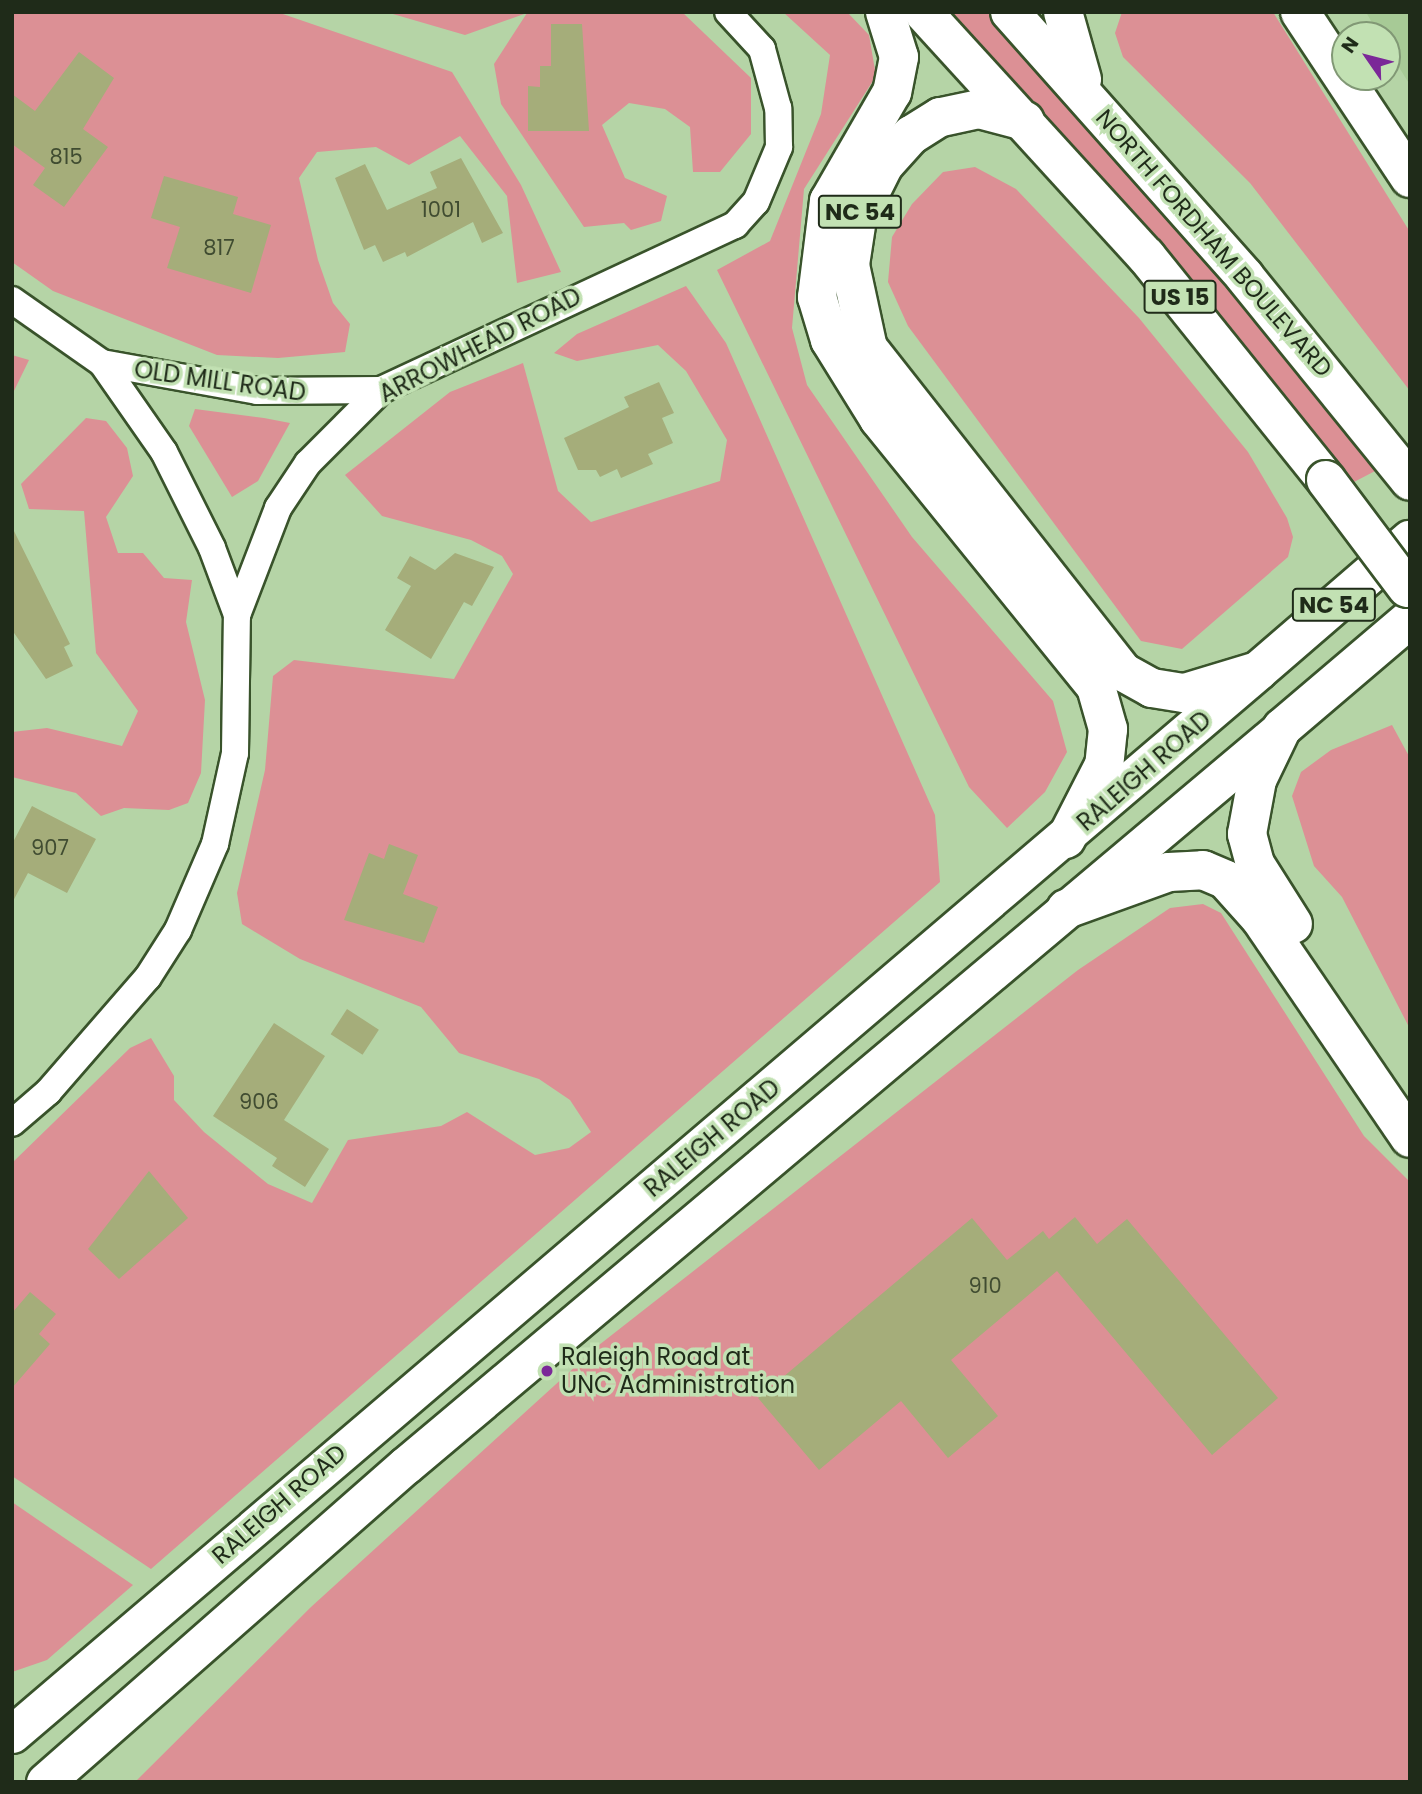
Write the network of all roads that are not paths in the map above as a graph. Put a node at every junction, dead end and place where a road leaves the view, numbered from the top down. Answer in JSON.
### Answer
{"nodes":[{"id":1,"x":728,"y":12,"type":"edge"},
{"id":2,"x":885,"y":12,"type":"edge"},
{"id":3,"x":923,"y":12,"type":"edge"},
{"id":4,"x":1010,"y":12,"type":"edge"},
{"id":5,"x":1063,"y":12,"type":"edge"},
{"id":6,"x":1300,"y":12,"type":"edge"},
{"id":7,"x":1377,"y":91,"type":"edge"},
{"id":8,"x":1089,"y":98,"type":"junction"},
{"id":9,"x":1025,"y":121,"type":"junction"},
{"id":10,"x":1410,"y":142,"type":"edge"},
{"id":11,"x":1410,"y":178,"type":"edge"},
{"id":12,"x":12,"y":300,"type":"edge"},
{"id":13,"x":103,"y":363,"type":"junction"},
{"id":14,"x":381,"y":390,"type":"junction"},
{"id":15,"x":1410,"y":481,"type":"edge"},
{"id":16,"x":1410,"y":540,"type":"edge"},
{"id":17,"x":1409,"y":600,"type":"edge"},
{"id":18,"x":237,"y":615,"type":"junction"},
{"id":19,"x":1258,"y":671,"type":"junction"},
{"id":20,"x":1282,"y":728,"type":"junction"},
{"id":21,"x":1066,"y":839,"type":"junction"},
{"id":22,"x":1066,"y":909,"type":"junction"},
{"id":23,"x":1410,"y":1097,"type":"edge"},
{"id":24,"x":12,"y":1123,"type":"edge"},
{"id":25,"x":1410,"y":1138,"type":"edge"},
{"id":26,"x":12,"y":1734,"type":"edge"},
{"id":27,"x":44,"y":1782,"type":"edge"}],
"edges":[{"from":1,"to":14,"type":"street","name":"ARROWHEAD ROAD"},
{"from":2,"to":21,"type":"main road"},
{"from":3,"to":9,"type":"main road","number":"US 15"},
{"from":4,"to":8,"type":"main road","name":"NORTH FORDHAM BOULEVARD","number":"US 15"},
{"from":5,"to":8,"type":"main road"},
{"from":6,"to":11,"type":"main road"},
{"from":7,"to":10,"type":"main road"},
{"from":8,"to":15,"type":"main road","name":"NORTH FORDHAM BOULEVARD","number":"US 15"},
{"from":9,"to":17,"type":"main road","number":"US 15","bridge":true},
{"from":9,"to":19,"type":"main road","number":"NC 54"},
{"from":12,"to":13,"type":"street","name":"OLD MILL ROAD"},
{"from":13,"to":14,"type":"street","name":"OLD MILL ROAD"},
{"from":13,"to":18,"type":"street","name":"OLD MILL ROAD"},
{"from":14,"to":18,"type":"street","name":"ARROWHEAD ROAD"},
{"from":16,"to":19,"type":"main road","name":"RALEIGH ROAD","number":"NC 54"},
{"from":17,"to":20,"type":"main road"},
{"from":18,"to":24,"type":"street","name":"ARROWHEAD ROAD"},
{"from":19,"to":21,"type":"main road","name":"RALEIGH ROAD"},
{"from":20,"to":22,"type":"main road"},
{"from":20,"to":23,"type":"main road"},
{"from":21,"to":26,"type":"main road","name":"RALEIGH ROAD"},
{"from":22,"to":25,"type":"main road"},
{"from":22,"to":27,"type":"main road"}]}
